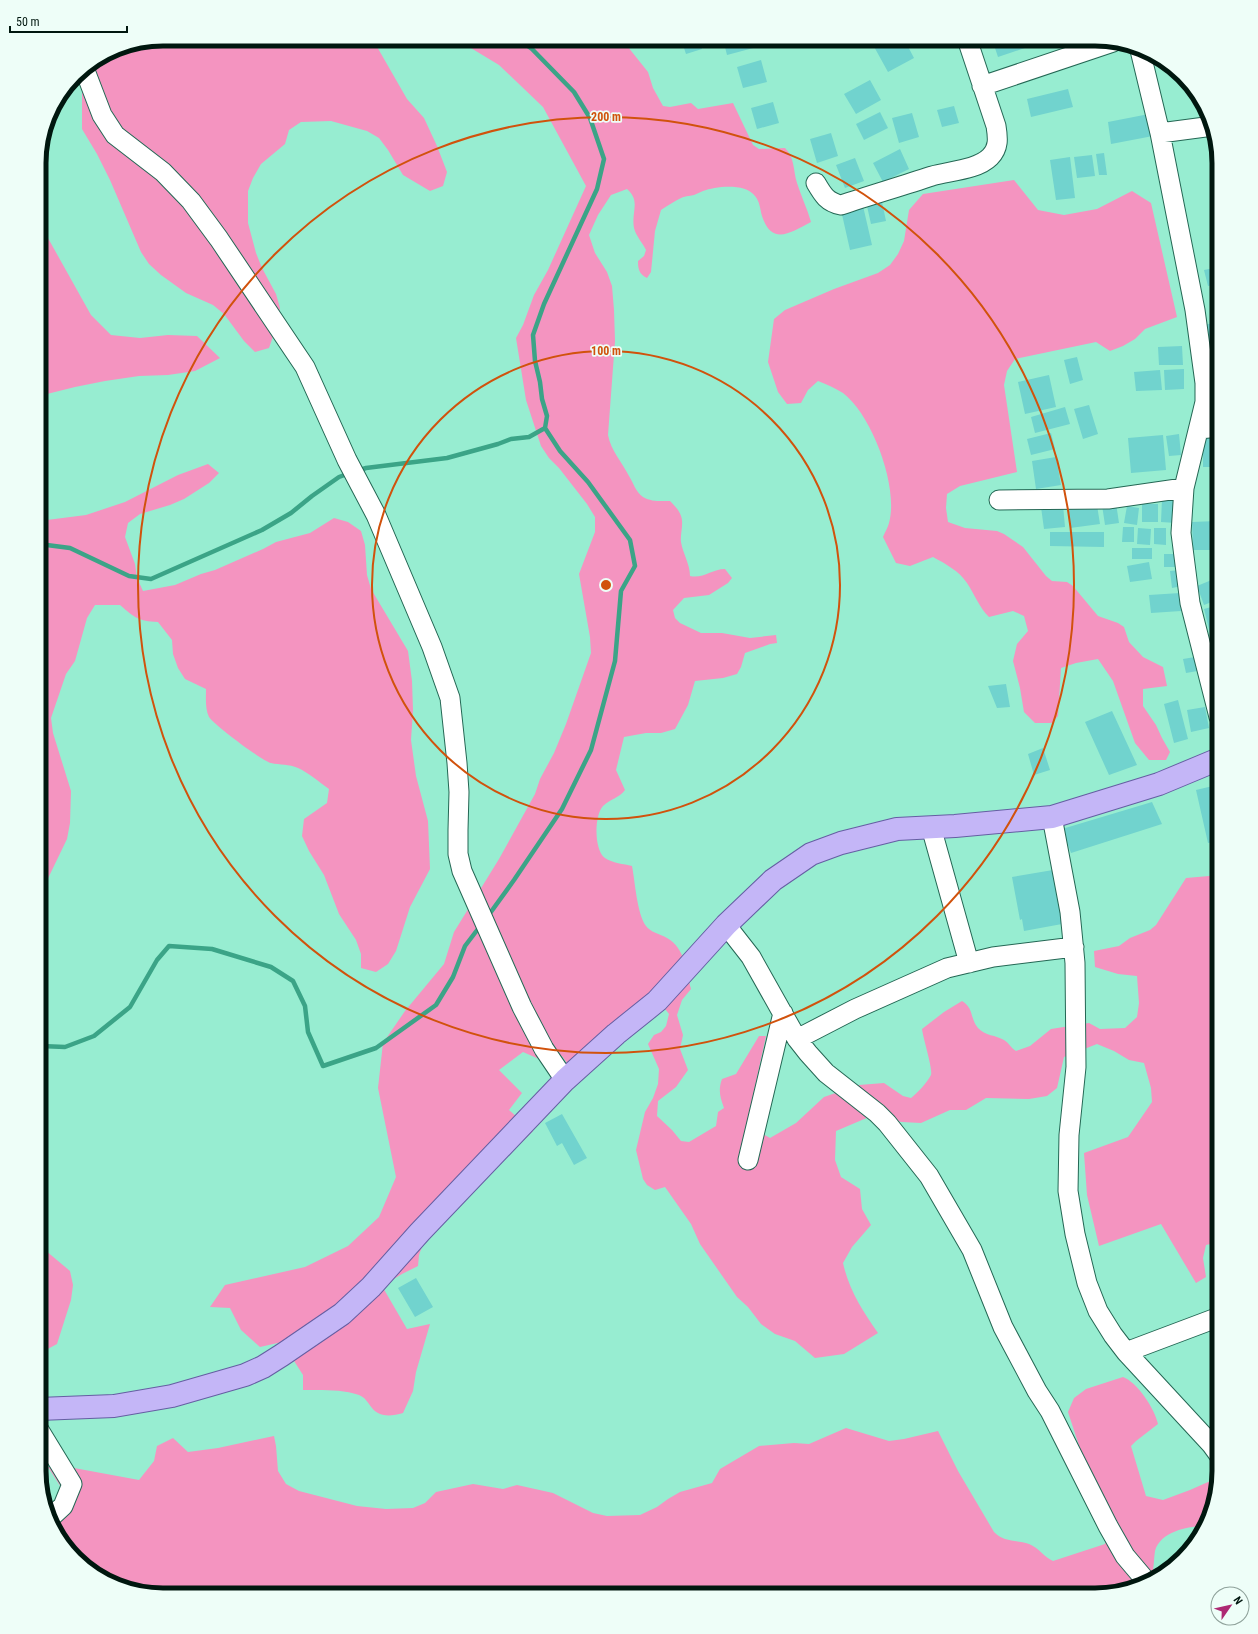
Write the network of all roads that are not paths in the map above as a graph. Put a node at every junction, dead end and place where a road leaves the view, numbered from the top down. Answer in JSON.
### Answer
{"nodes":[{"id":1,"x":969,"y":46,"type":"edge"},
{"id":2,"x":1101,"y":46,"type":"edge"},
{"id":3,"x":1141,"y":56,"type":"edge"},
{"id":4,"x":87,"y":75,"type":"edge"},
{"id":5,"x":982,"y":86,"type":"junction"},
{"id":6,"x":1206,"y":127,"type":"edge"},
{"id":7,"x":1160,"y":133,"type":"junction"},
{"id":8,"x":816,"y":183,"type":"dead end"},
{"id":9,"x":1212,"y":428,"type":"edge"},
{"id":10,"x":1199,"y":429,"type":"junction"},
{"id":11,"x":1184,"y":488,"type":"junction"},
{"id":12,"x":999,"y":500,"type":"dead end"},
{"id":13,"x":1212,"y":689,"type":"edge"},
{"id":14,"x":1212,"y":762,"type":"edge"},
{"id":15,"x":1052,"y":817,"type":"junction"},
{"id":16,"x":931,"y":827,"type":"junction"},
{"id":17,"x":726,"y":925,"type":"junction"},
{"id":18,"x":1074,"y":947,"type":"junction"},
{"id":19,"x":968,"y":963,"type":"junction"},
{"id":20,"x":783,"y":1013,"type":"junction"},
{"id":21,"x":797,"y":1039,"type":"junction"},
{"id":22,"x":564,"y":1080,"type":"junction"},
{"id":23,"x":748,"y":1160,"type":"dead end"},
{"id":24,"x":1212,"y":1320,"type":"edge"},
{"id":25,"x":1126,"y":1352,"type":"junction"},
{"id":26,"x":46,"y":1409,"type":"edge"},
{"id":27,"x":46,"y":1441,"type":"edge"},
{"id":28,"x":1212,"y":1445,"type":"edge"},
{"id":29,"x":54,"y":1514,"type":"edge"},
{"id":30,"x":1143,"y":1577,"type":"edge"}],
"edges":[{"from":1,"to":5,"type":"street"},
{"from":2,"to":5,"type":"street"},
{"from":3,"to":7,"type":"street"},
{"from":4,"to":22,"type":"street"},
{"from":5,"to":8,"type":"street"},
{"from":6,"to":7,"type":"street"},
{"from":7,"to":10,"type":"street"},
{"from":9,"to":10,"type":"street"},
{"from":10,"to":11,"type":"street"},
{"from":11,"to":12,"type":"street"},
{"from":11,"to":13,"type":"street"},
{"from":14,"to":15,"type":"main road"},
{"from":15,"to":16,"type":"main road"},
{"from":15,"to":18,"type":"street"},
{"from":16,"to":17,"type":"main road"},
{"from":16,"to":19,"type":"street"},
{"from":17,"to":20,"type":"street"},
{"from":17,"to":22,"type":"main road"},
{"from":18,"to":19,"type":"street"},
{"from":18,"to":25,"type":"street"},
{"from":19,"to":21,"type":"street"},
{"from":20,"to":21,"type":"street"},
{"from":20,"to":23,"type":"street"},
{"from":21,"to":30,"type":"street"},
{"from":22,"to":26,"type":"main road"},
{"from":24,"to":25,"type":"street"},
{"from":25,"to":28,"type":"street"},
{"from":27,"to":29,"type":"street"}]}
